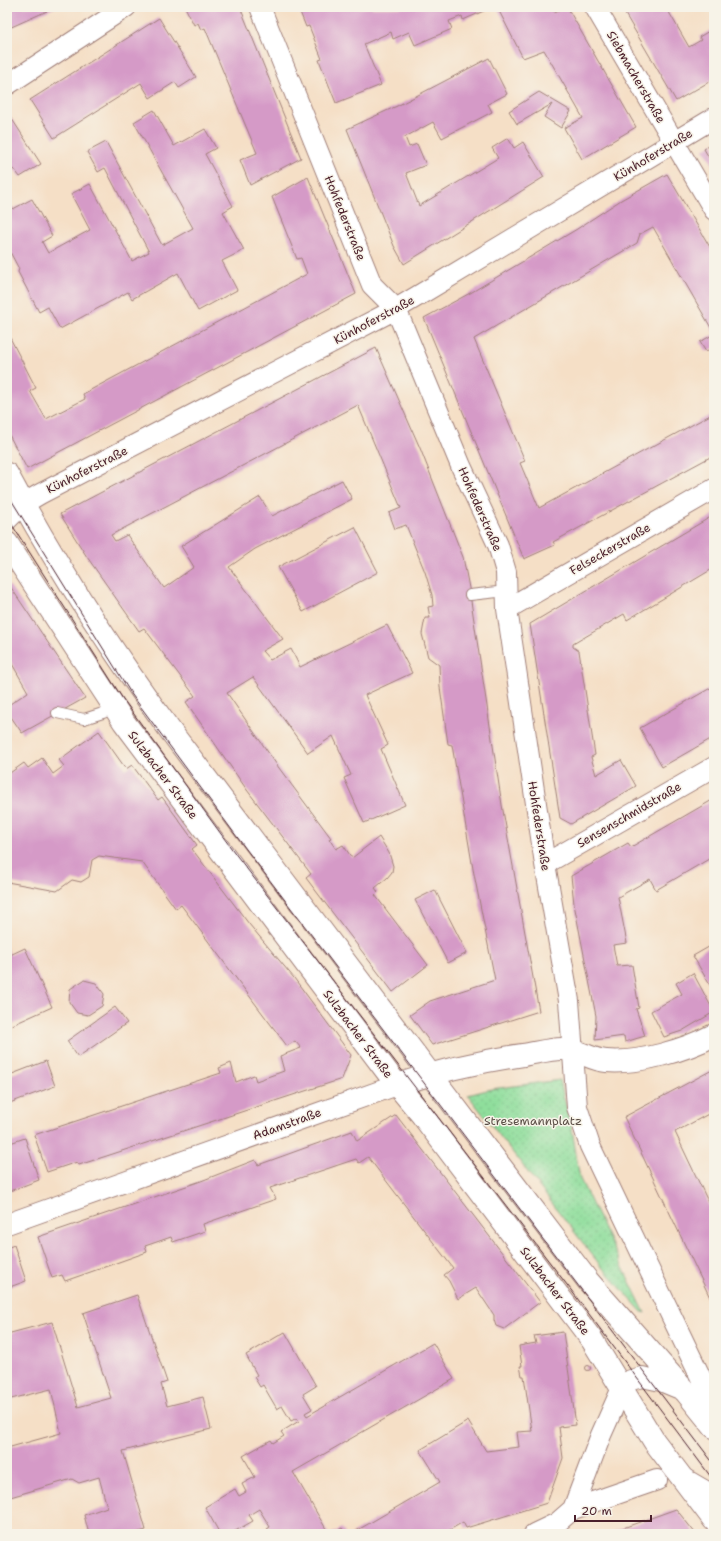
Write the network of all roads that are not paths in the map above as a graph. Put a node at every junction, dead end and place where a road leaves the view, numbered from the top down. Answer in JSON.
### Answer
{"nodes":[{"id":1,"x":126,"y":7,"type":"edge"},
{"id":2,"x":260,"y":7,"type":"edge"},
{"id":3,"x":595,"y":7,"type":"edge"},
{"id":4,"x":7,"y":85,"type":"edge"},
{"id":5,"x":714,"y":118,"type":"edge"},
{"id":6,"x":674,"y":143,"type":"junction"},
{"id":7,"x":714,"y":210,"type":"edge"},
{"id":8,"x":396,"y":309,"type":"junction"},
{"id":9,"x":7,"y":474,"type":"edge"},
{"id":10,"x":714,"y":489,"type":"edge"},
{"id":11,"x":23,"y":504,"type":"junction"},
{"id":12,"x":7,"y":520,"type":"edge"},
{"id":13,"x":7,"y":543,"type":"edge"},
{"id":14,"x":470,"y":595,"type":"dead end"},
{"id":15,"x":507,"y":600,"type":"junction"},
{"id":16,"x":114,"y":707,"type":"junction"},
{"id":17,"x":57,"y":713,"type":"dead end"},
{"id":18,"x":714,"y":767,"type":"edge"},
{"id":19,"x":545,"y":864,"type":"junction"},
{"id":20,"x":714,"y":1035,"type":"edge"},
{"id":21,"x":573,"y":1050,"type":"junction"},
{"id":22,"x":430,"y":1074,"type":"junction"},
{"id":23,"x":397,"y":1084,"type":"junction"},
{"id":24,"x":7,"y":1224,"type":"edge"},
{"id":25,"x":622,"y":1388,"type":"junction"},
{"id":26,"x":685,"y":1391,"type":"junction"},
{"id":27,"x":714,"y":1405,"type":"edge"},
{"id":28,"x":714,"y":1428,"type":"edge"},
{"id":29,"x":680,"y":1476,"type":"junction"},
{"id":30,"x":658,"y":1480,"type":"dead end"},
{"id":31,"x":714,"y":1496,"type":"edge"},
{"id":32,"x":573,"y":1509,"type":"junction"},
{"id":33,"x":714,"y":1520,"type":"edge"},
{"id":34,"x":534,"y":1534,"type":"edge"}],
"edges":[{"from":1,"to":4,"type":"street"},
{"from":2,"to":8,"type":"street","name":"Hohfederstraße"},
{"from":3,"to":6,"type":"street","name":"Siebmacherstraße"},
{"from":5,"to":6,"type":"street","name":"Künhoferstraße"},
{"from":6,"to":7,"type":"street","name":"Siebmacherstraße"},
{"from":6,"to":8,"type":"street","name":"Künhoferstraße"},
{"from":8,"to":11,"type":"street","name":"Künhoferstraße"},
{"from":8,"to":15,"type":"street","name":"Hohfederstraße"},
{"from":9,"to":11,"type":"main road"},
{"from":10,"to":15,"type":"street","name":"Felseckerstraße"},
{"from":11,"to":12,"type":"street","name":"Künhoferstraße"},
{"from":11,"to":22,"type":"main road"},
{"from":13,"to":16,"type":"main road","name":"Sulzbacher Straße"},
{"from":14,"to":15,"type":"lane"},
{"from":15,"to":19,"type":"street","name":"Hohfederstraße"},
{"from":16,"to":17,"type":"lane"},
{"from":16,"to":23,"type":"main road","name":"Sulzbacher Straße"},
{"from":18,"to":19,"type":"street","name":"Sensenschmidstraße"},
{"from":19,"to":21,"type":"street","name":"Hohfederstraße"},
{"from":20,"to":21,"type":"main road"},
{"from":21,"to":22,"type":"main road","name":"Adamstraße"},
{"from":21,"to":27,"type":"street"},
{"from":22,"to":23,"type":"main road","name":"Adamstraße"},
{"from":22,"to":26,"type":"main road"},
{"from":23,"to":24,"type":"street","name":"Adamstraße"},
{"from":23,"to":25,"type":"main road","name":"Sulzbacher Straße"},
{"from":25,"to":26,"type":"street"},
{"from":25,"to":29,"type":"main road","name":"Sulzbacher Straße"},
{"from":25,"to":32,"type":"street"},
{"from":26,"to":28,"type":"main road"},
{"from":29,"to":31,"type":"street"},
{"from":29,"to":33,"type":"main road","name":"Sulzbacher Straße"},
{"from":30,"to":32,"type":"street"},
{"from":32,"to":34,"type":"street"}]}
